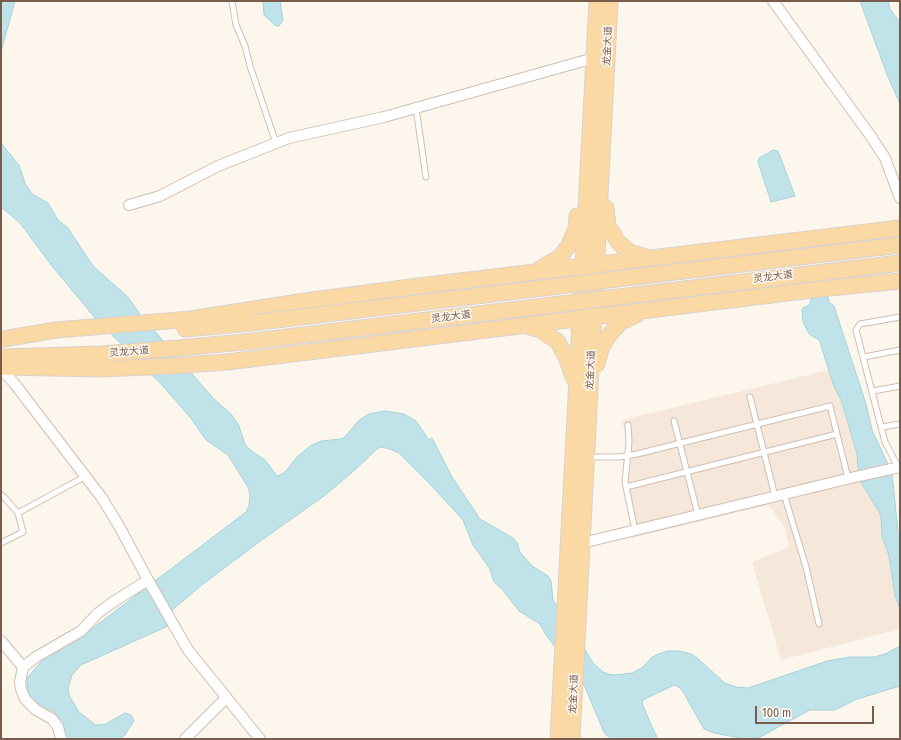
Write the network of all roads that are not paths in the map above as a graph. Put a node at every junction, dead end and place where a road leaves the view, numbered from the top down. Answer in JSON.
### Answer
{"nodes":[{"id":1,"x":232,"y":1,"type":"edge"},
{"id":2,"x":597,"y":1,"type":"edge"},
{"id":3,"x":610,"y":1,"type":"edge"},
{"id":4,"x":773,"y":1,"type":"edge"},
{"id":5,"x":594,"y":58,"type":"junction"},
{"id":6,"x":416,"y":108,"type":"junction"},
{"id":7,"x":597,"y":118,"type":"junction"},
{"id":8,"x":276,"y":143,"type":"junction"},
{"id":9,"x":426,"y":177,"type":"dead end"},
{"id":10,"x":900,"y":198,"type":"edge"},
{"id":11,"x":129,"y":204,"type":"dead end"},
{"id":12,"x":900,"y":228,"type":"edge"},
{"id":13,"x":900,"y":245,"type":"edge"},
{"id":14,"x":655,"y":257,"type":"junction"},
{"id":15,"x":900,"y":262,"type":"edge"},
{"id":16,"x":590,"y":265,"type":"junction"},
{"id":17,"x":534,"y":272,"type":"junction"},
{"id":18,"x":900,"y":280,"type":"edge"},
{"id":19,"x":653,"y":309,"type":"junction"},
{"id":20,"x":587,"y":317,"type":"junction"},
{"id":21,"x":900,"y":317,"type":"edge"},
{"id":22,"x":175,"y":325,"type":"junction"},
{"id":23,"x":522,"y":325,"type":"junction"},
{"id":24,"x":2,"y":339,"type":"edge"},
{"id":25,"x":900,"y":350,"type":"edge"},
{"id":26,"x":1,"y":357,"type":"edge"},
{"id":27,"x":864,"y":357,"type":"junction"},
{"id":28,"x":1,"y":368,"type":"edge"},
{"id":29,"x":900,"y":386,"type":"edge"},
{"id":30,"x":583,"y":390,"type":"junction"},
{"id":31,"x":873,"y":391,"type":"junction"},
{"id":32,"x":750,"y":397,"type":"dead end"},
{"id":33,"x":674,"y":421,"type":"dead end"},
{"id":34,"x":757,"y":424,"type":"junction"},
{"id":35,"x":900,"y":424,"type":"edge"},
{"id":36,"x":628,"y":425,"type":"dead end"},
{"id":37,"x":882,"y":427,"type":"junction"},
{"id":38,"x":837,"y":434,"type":"junction"},
{"id":39,"x":680,"y":443,"type":"junction"},
{"id":40,"x":764,"y":452,"type":"junction"},
{"id":41,"x":628,"y":455,"type":"junction"},
{"id":42,"x":586,"y":457,"type":"junction"},
{"id":43,"x":897,"y":468,"type":"edge"},
{"id":44,"x":687,"y":471,"type":"junction"},
{"id":45,"x":86,"y":476,"type":"junction"},
{"id":46,"x":852,"y":477,"type":"junction"},
{"id":47,"x":626,"y":487,"type":"junction"},
{"id":48,"x":1,"y":495,"type":"edge"},
{"id":49,"x":779,"y":495,"type":"junction"},
{"id":50,"x":18,"y":512,"type":"junction"},
{"id":51,"x":698,"y":515,"type":"junction"},
{"id":52,"x":635,"y":530,"type":"junction"},
{"id":53,"x":1,"y":543,"type":"edge"},
{"id":54,"x":582,"y":543,"type":"junction"},
{"id":55,"x":148,"y":580,"type":"junction"},
{"id":56,"x":819,"y":624,"type":"dead end"},
{"id":57,"x":1,"y":641,"type":"edge"},
{"id":58,"x":23,"y":667,"type":"junction"},
{"id":59,"x":226,"y":698,"type":"junction"},
{"id":60,"x":61,"y":739,"type":"edge"},
{"id":61,"x":185,"y":739,"type":"edge"},
{"id":62,"x":260,"y":739,"type":"edge"},
{"id":63,"x":558,"y":739,"type":"edge"},
{"id":64,"x":572,"y":739,"type":"edge"}],
"edges":[{"from":1,"to":8,"type":"lane"},
{"from":2,"to":5,"type":"main road","name":"龙金大道"},
{"from":3,"to":7,"type":"main road","name":"龙金大道"},
{"from":4,"to":10,"type":"street"},
{"from":5,"to":6,"type":"street"},
{"from":5,"to":7,"type":"main road","name":"龙金大道"},
{"from":6,"to":8,"type":"street"},
{"from":6,"to":9,"type":"lane"},
{"from":7,"to":14,"type":"main road"},
{"from":7,"to":16,"type":"main road","name":"龙金大道"},
{"from":7,"to":17,"type":"main road"},
{"from":8,"to":11,"type":"street"},
{"from":12,"to":14,"type":"main road"},
{"from":13,"to":22,"type":"main road","name":"灵龙大道","bridge":true},
{"from":14,"to":16,"type":"main road"},
{"from":15,"to":26,"type":"main road","name":"灵龙大道","bridge":true},
{"from":16,"to":17,"type":"main road"},
{"from":16,"to":20,"type":"main road","name":"龙金大道"},
{"from":17,"to":22,"type":"main road"},
{"from":18,"to":19,"type":"main road"},
{"from":19,"to":20,"type":"main road"},
{"from":19,"to":30,"type":"main road"},
{"from":20,"to":23,"type":"main road"},
{"from":20,"to":30,"type":"main road","name":"龙金大道"},
{"from":21,"to":27,"type":"lane"},
{"from":22,"to":24,"type":"main road","name":"灵龙大道"},
{"from":22,"to":24,"type":"main road"},
{"from":23,"to":28,"type":"main road"},
{"from":23,"to":30,"type":"main road"},
{"from":25,"to":27,"type":"lane"},
{"from":27,"to":31,"type":"lane"},
{"from":28,"to":45,"type":"street"},
{"from":29,"to":31,"type":"lane"},
{"from":30,"to":42,"type":"main road","name":"龙金大道"},
{"from":30,"to":63,"type":"main road","name":"龙金大道"},
{"from":31,"to":37,"type":"lane"},
{"from":32,"to":34,"type":"lane"},
{"from":33,"to":39,"type":"lane"},
{"from":34,"to":38,"type":"lane"},
{"from":34,"to":39,"type":"lane"},
{"from":34,"to":40,"type":"lane"},
{"from":35,"to":37,"type":"lane"},
{"from":36,"to":41,"type":"lane"},
{"from":37,"to":43,"type":"lane"},
{"from":38,"to":40,"type":"lane"},
{"from":38,"to":46,"type":"lane"},
{"from":39,"to":41,"type":"lane"},
{"from":39,"to":44,"type":"lane"},
{"from":40,"to":44,"type":"lane"},
{"from":40,"to":49,"type":"lane"},
{"from":41,"to":42,"type":"lane"},
{"from":41,"to":47,"type":"lane"},
{"from":42,"to":54,"type":"main road","name":"龙金大道"},
{"from":43,"to":46,"type":"street"},
{"from":44,"to":47,"type":"lane"},
{"from":44,"to":51,"type":"lane"},
{"from":45,"to":50,"type":"lane"},
{"from":45,"to":55,"type":"street"},
{"from":46,"to":49,"type":"street"},
{"from":47,"to":52,"type":"lane"},
{"from":48,"to":50,"type":"lane"},
{"from":49,"to":51,"type":"street"},
{"from":49,"to":56,"type":"lane"},
{"from":50,"to":53,"type":"lane"},
{"from":51,"to":52,"type":"street"},
{"from":52,"to":54,"type":"street"},
{"from":54,"to":64,"type":"main road","name":"龙金大道"},
{"from":55,"to":58,"type":"street"},
{"from":55,"to":59,"type":"street"},
{"from":57,"to":58,"type":"street"},
{"from":58,"to":60,"type":"street"},
{"from":59,"to":61,"type":"street"},
{"from":59,"to":62,"type":"street"}]}
